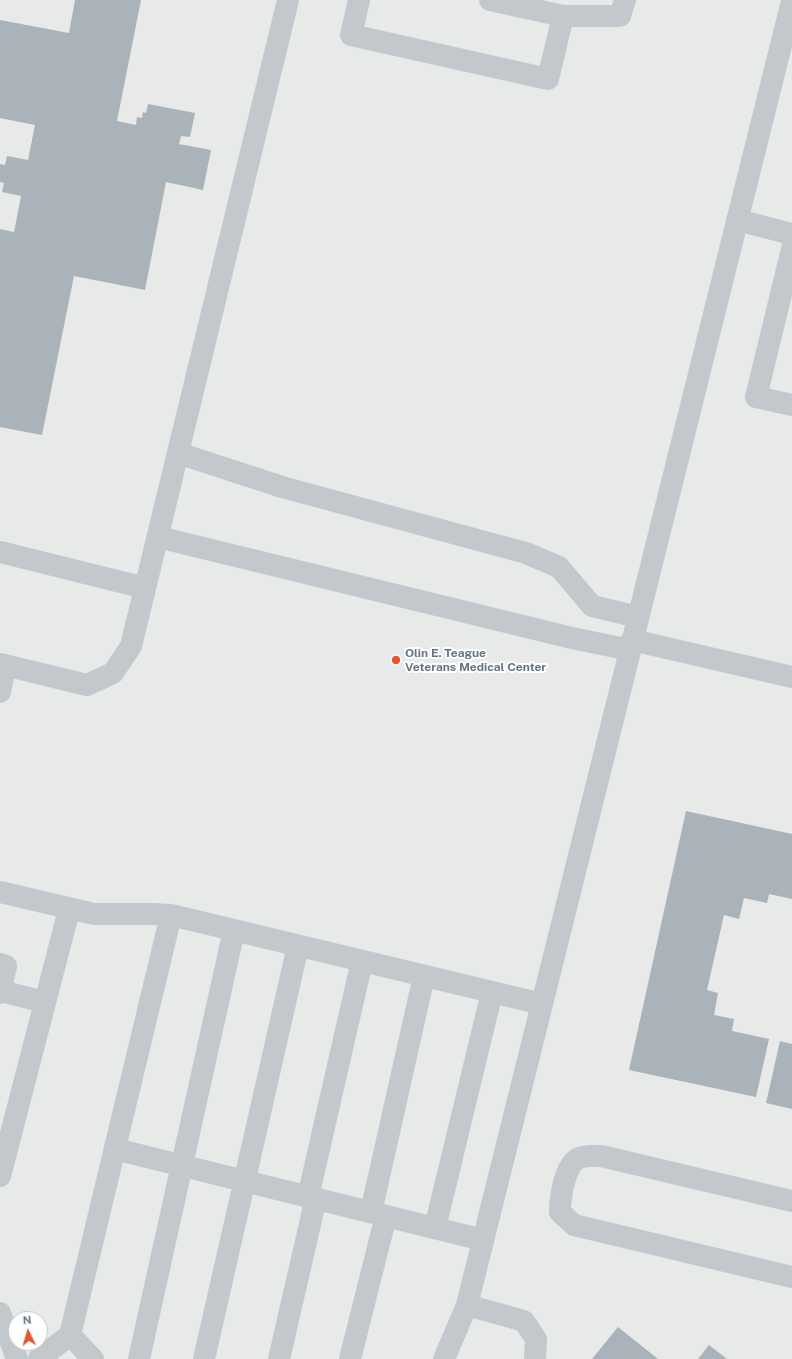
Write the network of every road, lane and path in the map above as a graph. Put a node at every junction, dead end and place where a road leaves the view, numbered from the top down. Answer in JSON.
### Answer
{"nodes":[{"id":1,"x":288,"y":0,"type":"edge"},
{"id":2,"x":359,"y":0,"type":"edge"},
{"id":3,"x":490,"y":0,"type":"edge"},
{"id":4,"x":625,"y":0,"type":"edge"},
{"id":5,"x":791,"y":0,"type":"edge"},
{"id":6,"x":563,"y":16,"type":"junction"},
{"id":7,"x":737,"y":220,"type":"junction"},
{"id":8,"x":792,"y":234,"type":"edge"},
{"id":9,"x":792,"y":249,"type":"edge"},
{"id":10,"x":792,"y":405,"type":"edge"},
{"id":11,"x":178,"y":453,"type":"junction"},
{"id":12,"x":158,"y":537,"type":"junction"},
{"id":13,"x":0,"y":552,"type":"edge"},
{"id":14,"x":145,"y":588,"type":"junction"},
{"id":15,"x":638,"y":617,"type":"junction"},
{"id":16,"x":631,"y":645,"type":"junction"},
{"id":17,"x":3,"y":665,"type":"edge"},
{"id":18,"x":792,"y":677,"type":"edge"},
{"id":19,"x":0,"y":692,"type":"edge"},
{"id":20,"x":0,"y":892,"type":"edge"},
{"id":21,"x":69,"y":910,"type":"junction"},
{"id":22,"x":171,"y":915,"type":"junction"},
{"id":23,"x":234,"y":930,"type":"junction"},
{"id":24,"x":298,"y":946,"type":"junction"},
{"id":25,"x":362,"y":961,"type":"junction"},
{"id":26,"x":0,"y":964,"type":"edge"},
{"id":27,"x":424,"y":976,"type":"junction"},
{"id":28,"x":0,"y":992,"type":"edge"},
{"id":29,"x":492,"y":992,"type":"junction"},
{"id":30,"x":45,"y":1002,"type":"junction"},
{"id":31,"x":542,"y":1004,"type":"junction"},
{"id":32,"x":8,"y":1107,"type":"edge"},
{"id":33,"x":115,"y":1149,"type":"junction"},
{"id":34,"x":182,"y":1166,"type":"junction"},
{"id":35,"x":0,"y":1176,"type":"edge"},
{"id":36,"x":244,"y":1181,"type":"junction"},
{"id":37,"x":312,"y":1198,"type":"junction"},
{"id":38,"x":792,"y":1201,"type":"edge"},
{"id":39,"x":378,"y":1214,"type":"junction"},
{"id":40,"x":436,"y":1228,"type":"junction"},
{"id":41,"x":483,"y":1240,"type":"junction"},
{"id":42,"x":792,"y":1277,"type":"edge"},
{"id":43,"x":466,"y":1305,"type":"junction"},
{"id":44,"x":0,"y":1313,"type":"edge"},
{"id":45,"x":70,"y":1335,"type":"junction"},
{"id":46,"x":17,"y":1359,"type":"edge"},
{"id":47,"x":40,"y":1359,"type":"edge"},
{"id":48,"x":93,"y":1359,"type":"edge"},
{"id":49,"x":139,"y":1359,"type":"edge"},
{"id":50,"x":204,"y":1359,"type":"edge"},
{"id":51,"x":279,"y":1359,"type":"edge"},
{"id":52,"x":350,"y":1359,"type":"edge"},
{"id":53,"x":444,"y":1359,"type":"edge"},
{"id":54,"x":534,"y":1359,"type":"edge"}],
"edges":[{"from":1,"to":11,"type":"lane"},
{"from":2,"to":6,"type":"lane"},
{"from":3,"to":6,"type":"lane"},
{"from":4,"to":6,"type":"lane"},
{"from":5,"to":7,"type":"lane"},
{"from":7,"to":8,"type":"lane"},
{"from":7,"to":15,"type":"lane"},
{"from":9,"to":10,"type":"lane"},
{"from":11,"to":12,"type":"lane"},
{"from":11,"to":15,"type":"lane"},
{"from":12,"to":14,"type":"lane"},
{"from":12,"to":16,"type":"lane"},
{"from":13,"to":14,"type":"lane"},
{"from":14,"to":17,"type":"lane"},
{"from":15,"to":16,"type":"lane"},
{"from":16,"to":18,"type":"lane"},
{"from":16,"to":31,"type":"lane"},
{"from":17,"to":19,"type":"lane"},
{"from":20,"to":21,"type":"lane"},
{"from":21,"to":22,"type":"lane"},
{"from":21,"to":30,"type":"lane"},
{"from":22,"to":23,"type":"lane"},
{"from":22,"to":33,"type":"lane"},
{"from":23,"to":24,"type":"lane"},
{"from":23,"to":34,"type":"lane"},
{"from":24,"to":25,"type":"lane"},
{"from":24,"to":36,"type":"lane"},
{"from":25,"to":27,"type":"lane"},
{"from":25,"to":37,"type":"lane"},
{"from":26,"to":28,"type":"lane"},
{"from":27,"to":29,"type":"lane"},
{"from":27,"to":39,"type":"lane"},
{"from":28,"to":30,"type":"lane"},
{"from":29,"to":31,"type":"lane"},
{"from":29,"to":40,"type":"lane"},
{"from":30,"to":32,"type":"lane"},
{"from":31,"to":41,"type":"lane"},
{"from":32,"to":35,"type":"lane"},
{"from":33,"to":34,"type":"lane"},
{"from":33,"to":45,"type":"lane"},
{"from":34,"to":36,"type":"lane"},
{"from":34,"to":49,"type":"lane"},
{"from":36,"to":37,"type":"lane"},
{"from":36,"to":50,"type":"lane"},
{"from":37,"to":39,"type":"lane"},
{"from":37,"to":51,"type":"lane"},
{"from":38,"to":42,"type":"lane"},
{"from":39,"to":40,"type":"lane"},
{"from":39,"to":52,"type":"lane"},
{"from":40,"to":41,"type":"lane"},
{"from":41,"to":43,"type":"lane"},
{"from":43,"to":53,"type":"lane"},
{"from":43,"to":54,"type":"lane"},
{"from":44,"to":46,"type":"lane"},
{"from":45,"to":47,"type":"lane"},
{"from":45,"to":48,"type":"lane"}]}
